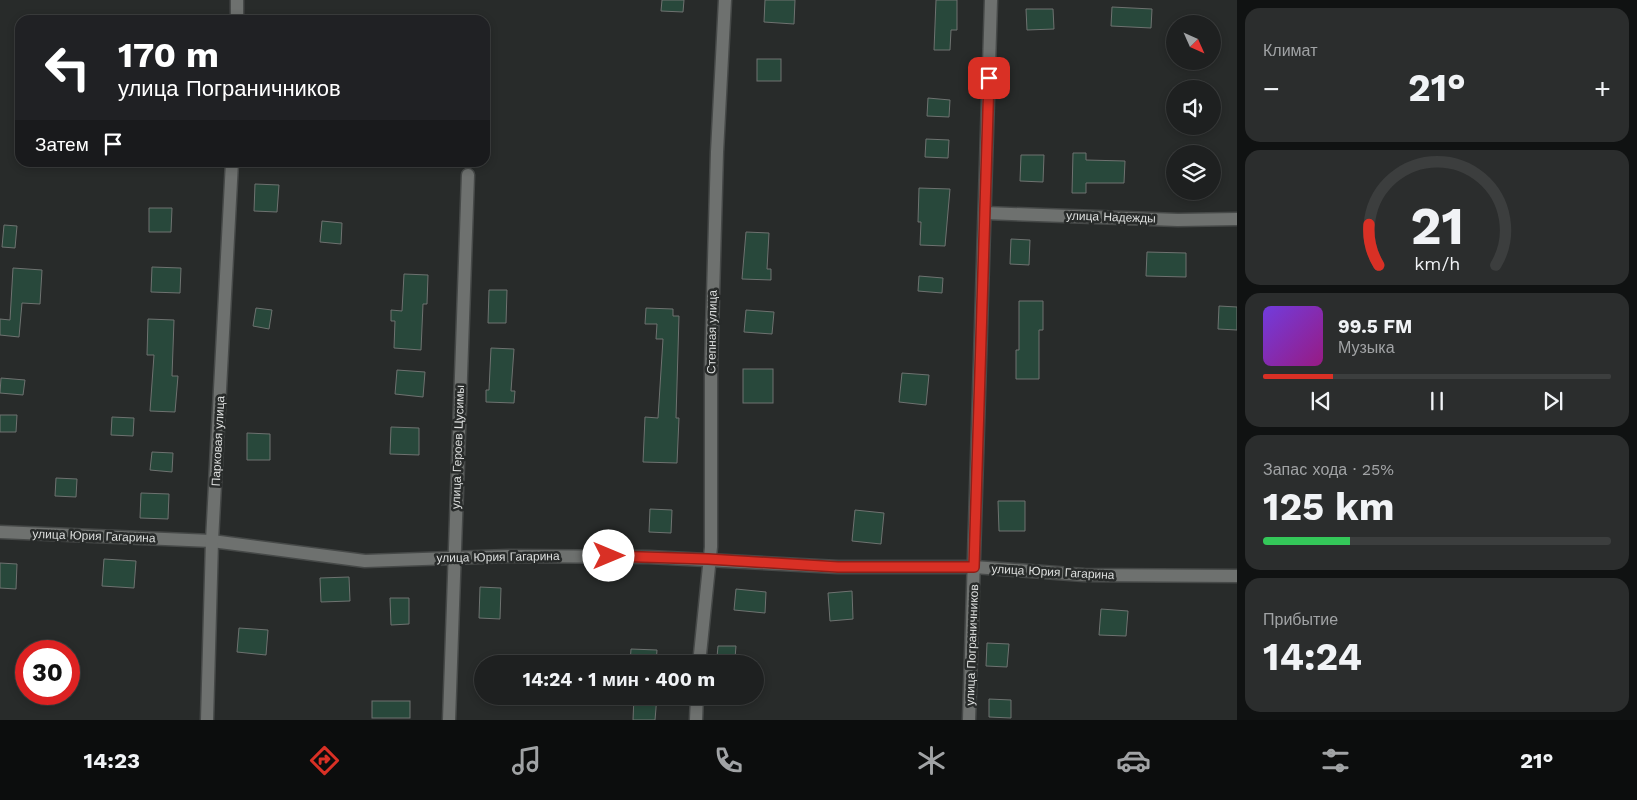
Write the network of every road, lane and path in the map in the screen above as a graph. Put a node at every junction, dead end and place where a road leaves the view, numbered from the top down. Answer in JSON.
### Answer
{"nodes":[{"id":1,"x":237,"y":0,"type":"edge"},
{"id":2,"x":725,"y":0,"type":"edge"},
{"id":3,"x":991,"y":0,"type":"edge"},
{"id":4,"x":237,"y":15,"type":"edge"},
{"id":5,"x":232,"y":167,"type":"edge"},
{"id":6,"x":468,"y":175,"type":"dead end"},
{"id":7,"x":985,"y":213,"type":"junction"},
{"id":8,"x":1237,"y":219,"type":"edge"},
{"id":9,"x":0,"y":532,"type":"edge"},
{"id":10,"x":212,"y":542,"type":"junction"},
{"id":11,"x":454,"y":558,"type":"junction"},
{"id":12,"x":708,"y":559,"type":"junction"},
{"id":13,"x":974,"y":567,"type":"junction"},
{"id":14,"x":1237,"y":576,"type":"edge"},
{"id":15,"x":700,"y":655,"type":"edge"},
{"id":16,"x":697,"y":705,"type":"edge"},
{"id":17,"x":207,"y":720,"type":"edge"},
{"id":18,"x":449,"y":720,"type":"edge"},
{"id":19,"x":696,"y":720,"type":"edge"},
{"id":20,"x":969,"y":720,"type":"edge"}],
"edges":[{"from":1,"to":4,"type":"street"},
{"from":2,"to":12,"type":"street","name":"Степная улица"},
{"from":3,"to":7,"type":"street","name":"улица Пограничников"},
{"from":5,"to":10,"type":"street","name":"Парковая улица"},
{"from":6,"to":11,"type":"street","name":"улица Героев Цусимы"},
{"from":7,"to":8,"type":"street","name":"улица Надежды"},
{"from":7,"to":13,"type":"street","name":"улица Пограничников"},
{"from":9,"to":10,"type":"street","name":"улица Юрия Гагарина"},
{"from":10,"to":11,"type":"street","name":"улица Юрия Гагарина"},
{"from":10,"to":17,"type":"street","name":"Парковая улица"},
{"from":11,"to":12,"type":"street","name":"улица Юрия Гагарина"},
{"from":11,"to":18,"type":"street","name":"улица Героев Цусимы"},
{"from":12,"to":13,"type":"street","name":"улица Юрия Гагарина"},
{"from":12,"to":15,"type":"street","name":"Степная улица"},
{"from":13,"to":14,"type":"street","name":"улица Юрия Гагарина"},
{"from":13,"to":20,"type":"street","name":"улица Пограничников"},
{"from":16,"to":19,"type":"street"}]}
